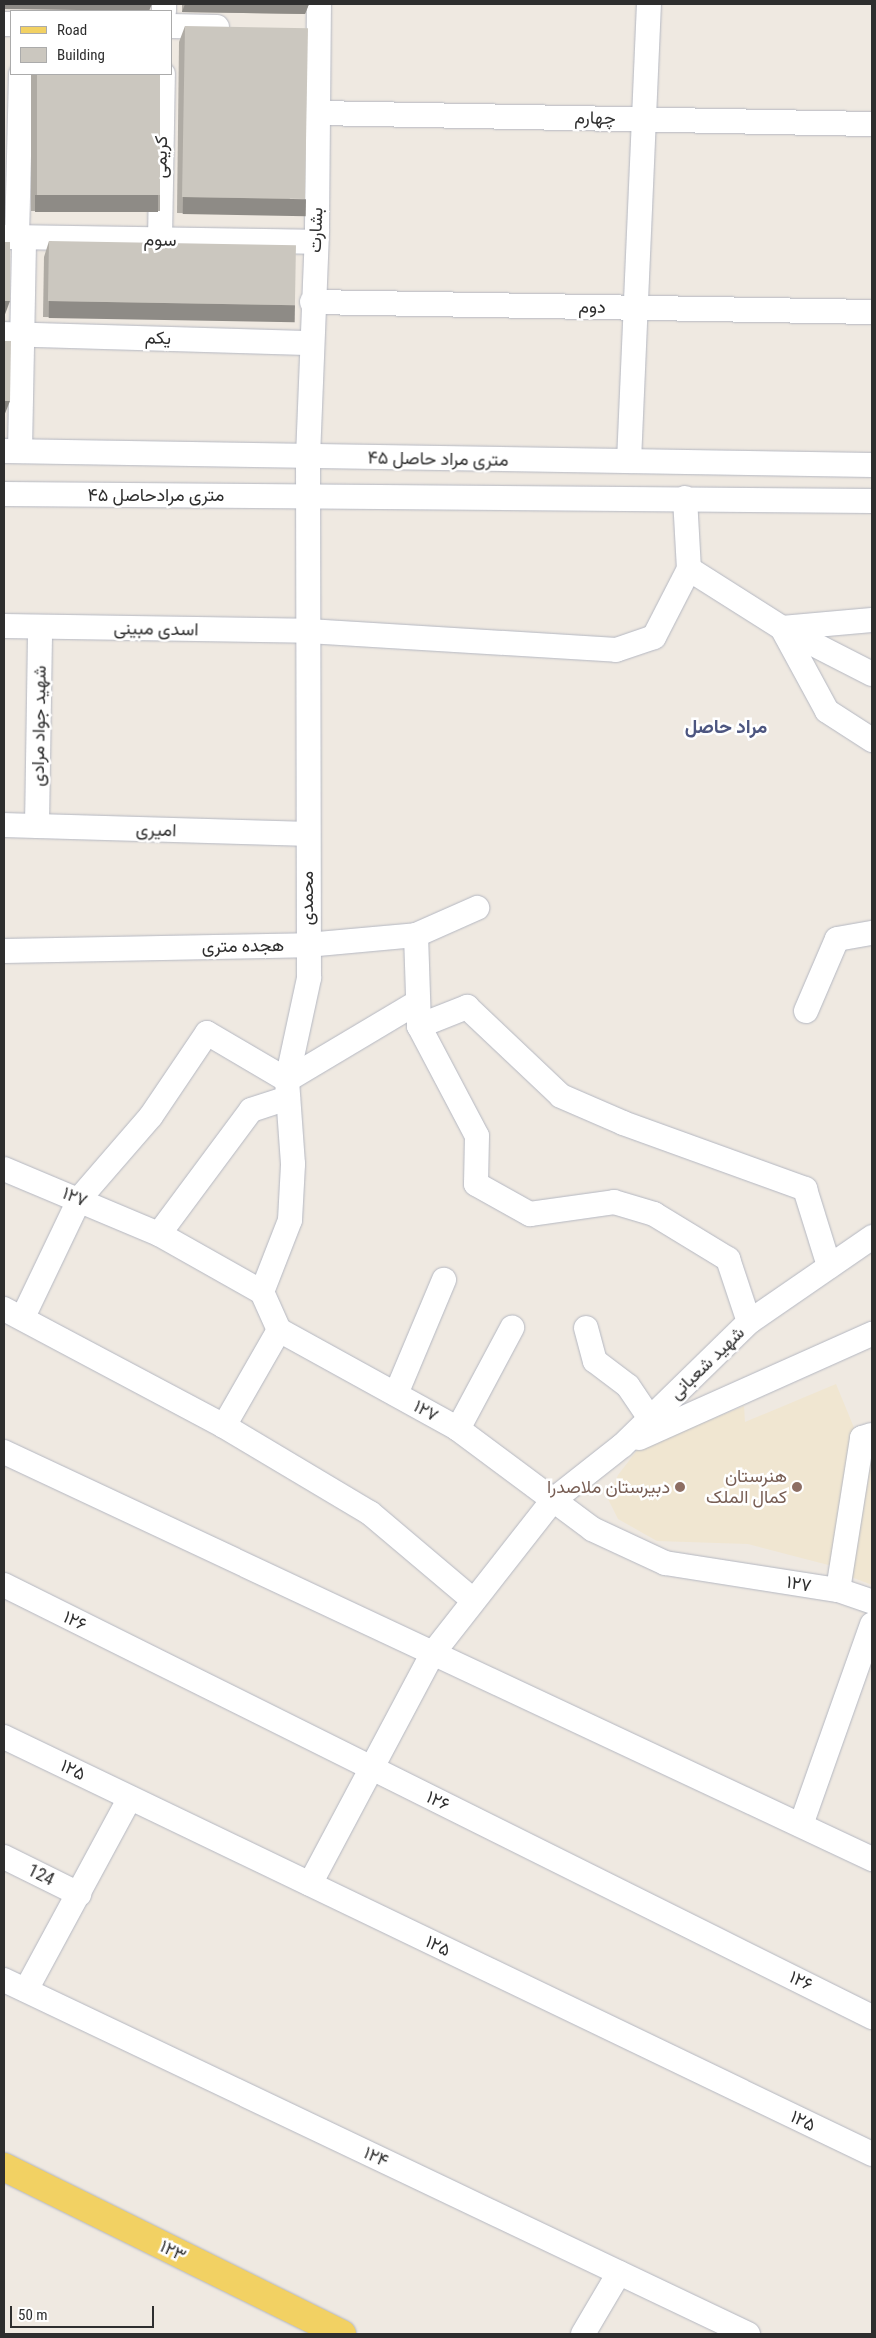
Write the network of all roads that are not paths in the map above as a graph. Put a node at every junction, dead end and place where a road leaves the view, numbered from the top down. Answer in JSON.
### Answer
{"nodes":[{"id":1,"x":319,"y":4,"type":"edge"},
{"id":2,"x":650,"y":4,"type":"edge"},
{"id":3,"x":172,"y":26,"type":"edge"},
{"id":4,"x":240,"y":28,"type":"edge"},
{"id":5,"x":22,"y":75,"type":"edge"},
{"id":6,"x":163,"y":75,"type":"edge"},
{"id":7,"x":318,"y":113,"type":"junction"},
{"id":8,"x":644,"y":120,"type":"junction"},
{"id":9,"x":872,"y":124,"type":"edge"},
{"id":10,"x":15,"y":238,"type":"edge"},
{"id":11,"x":160,"y":240,"type":"junction"},
{"id":12,"x":316,"y":242,"type":"junction"},
{"id":13,"x":312,"y":302,"type":"junction"},
{"id":14,"x":636,"y":308,"type":"junction"},
{"id":15,"x":872,"y":312,"type":"edge"},
{"id":16,"x":13,"y":334,"type":"edge"},
{"id":17,"x":311,"y":343,"type":"junction"},
{"id":18,"x":12,"y":451,"type":"edge"},
{"id":19,"x":308,"y":457,"type":"junction"},
{"id":20,"x":630,"y":462,"type":"junction"},
{"id":21,"x":872,"y":465,"type":"edge"},
{"id":22,"x":4,"y":494,"type":"edge"},
{"id":23,"x":308,"y":496,"type":"junction"},
{"id":24,"x":685,"y":498,"type":"junction"},
{"id":25,"x":872,"y":501,"type":"edge"},
{"id":26,"x":690,"y":570,"type":"junction"},
{"id":27,"x":872,"y":620,"type":"edge"},
{"id":28,"x":4,"y":626,"type":"edge"},
{"id":29,"x":40,"y":627,"type":"junction"},
{"id":30,"x":782,"y":628,"type":"junction"},
{"id":31,"x":308,"y":631,"type":"junction"},
{"id":32,"x":872,"y":674,"type":"edge"},
{"id":33,"x":872,"y":740,"type":"edge"},
{"id":34,"x":4,"y":825,"type":"edge"},
{"id":35,"x":38,"y":826,"type":"junction"},
{"id":36,"x":307,"y":834,"type":"junction"},
{"id":37,"x":477,"y":908,"type":"dead end"},
{"id":38,"x":872,"y":932,"type":"edge"},
{"id":39,"x":416,"y":935,"type":"junction"},
{"id":40,"x":307,"y":944,"type":"junction"},
{"id":41,"x":4,"y":952,"type":"edge"},
{"id":42,"x":418,"y":1002,"type":"junction"},
{"id":43,"x":806,"y":1011,"type":"dead end"},
{"id":44,"x":419,"y":1026,"type":"junction"},
{"id":45,"x":288,"y":1089,"type":"junction"},
{"id":46,"x":4,"y":1169,"type":"edge"},
{"id":47,"x":80,"y":1198,"type":"junction"},
{"id":48,"x":159,"y":1234,"type":"junction"},
{"id":49,"x":872,"y":1237,"type":"edge"},
{"id":50,"x":829,"y":1266,"type":"junction"},
{"id":51,"x":444,"y":1280,"type":"dead end"},
{"id":52,"x":262,"y":1292,"type":"junction"},
{"id":53,"x":13,"y":1313,"type":"edge"},
{"id":54,"x":749,"y":1322,"type":"junction"},
{"id":55,"x":512,"y":1328,"type":"dead end"},
{"id":56,"x":586,"y":1328,"type":"dead end"},
{"id":57,"x":279,"y":1330,"type":"junction"},
{"id":58,"x":872,"y":1334,"type":"edge"},
{"id":59,"x":396,"y":1394,"type":"junction"},
{"id":60,"x":650,"y":1419,"type":"junction"},
{"id":61,"x":224,"y":1426,"type":"junction"},
{"id":62,"x":458,"y":1429,"type":"junction"},
{"id":63,"x":867,"y":1437,"type":"edge"},
{"id":64,"x":623,"y":1445,"type":"junction"},
{"id":65,"x":4,"y":1452,"type":"edge"},
{"id":66,"x":552,"y":1501,"type":"junction"},
{"id":67,"x":4,"y":1585,"type":"edge"},
{"id":68,"x":838,"y":1590,"type":"junction"},
{"id":69,"x":473,"y":1600,"type":"junction"},
{"id":70,"x":872,"y":1602,"type":"edge"},
{"id":71,"x":872,"y":1624,"type":"edge"},
{"id":72,"x":433,"y":1653,"type":"junction"},
{"id":73,"x":4,"y":1737,"type":"edge"},
{"id":74,"x":370,"y":1767,"type":"junction"},
{"id":75,"x":130,"y":1798,"type":"junction"},
{"id":76,"x":801,"y":1825,"type":"junction"},
{"id":77,"x":4,"y":1857,"type":"edge"},
{"id":78,"x":872,"y":1858,"type":"edge"},
{"id":79,"x":310,"y":1884,"type":"junction"},
{"id":80,"x":79,"y":1894,"type":"junction"},
{"id":81,"x":4,"y":1980,"type":"edge"},
{"id":82,"x":26,"y":1990,"type":"junction"},
{"id":83,"x":872,"y":2017,"type":"edge"},
{"id":84,"x":872,"y":2154,"type":"edge"},
{"id":85,"x":4,"y":2167,"type":"edge"},
{"id":86,"x":619,"y":2273,"type":"junction"},
{"id":87,"x":342,"y":2334,"type":"edge"},
{"id":88,"x":583,"y":2334,"type":"edge"},
{"id":89,"x":748,"y":2334,"type":"edge"}],
"edges":[{"from":1,"to":7,"type":"street","name":"بشارت"},
{"from":2,"to":8,"type":"street"},
{"from":3,"to":4,"type":"street"},
{"from":5,"to":10,"type":"street"},
{"from":6,"to":11,"type":"street","name":"کریمی"},
{"from":7,"to":8,"type":"street","name":"چهارم"},
{"from":7,"to":12,"type":"street","name":"بشارت"},
{"from":8,"to":9,"type":"street","name":"چهارم"},
{"from":8,"to":14,"type":"street"},
{"from":10,"to":11,"type":"street","name":"سوم"},
{"from":10,"to":16,"type":"street"},
{"from":11,"to":12,"type":"street","name":"سوم"},
{"from":12,"to":13,"type":"street","name":"بشارت"},
{"from":13,"to":14,"type":"street","name":"دوم"},
{"from":13,"to":17,"type":"street","name":"بشارت"},
{"from":14,"to":15,"type":"street","name":"دوم"},
{"from":14,"to":20,"type":"street"},
{"from":16,"to":17,"type":"street","name":"یکم"},
{"from":16,"to":18,"type":"street"},
{"from":17,"to":19,"type":"street","name":"بشارت"},
{"from":18,"to":19,"type":"street","name":"۴۵ متری مراد حاصل"},
{"from":19,"to":20,"type":"street","name":"۴۵ متری مراد حاصل"},
{"from":19,"to":23,"type":"street","name":"بشارت"},
{"from":20,"to":21,"type":"street","name":"۴۵ متری مراد حاصل"},
{"from":22,"to":23,"type":"street","name":"۴۵ متری مرادحاصل"},
{"from":23,"to":24,"type":"street","name":"۴۵ متری مراد حاصل"},
{"from":23,"to":31,"type":"street","name":"محمدی"},
{"from":24,"to":25,"type":"street","name":"۴۵ متری مراد حاصل"},
{"from":24,"to":26,"type":"street"},
{"from":26,"to":30,"type":"street"},
{"from":26,"to":31,"type":"street","name":"اسدی مبینی"},
{"from":27,"to":30,"type":"street"},
{"from":28,"to":29,"type":"street","name":"اسدی مبینی"},
{"from":29,"to":31,"type":"street","name":"اسدی مبینی"},
{"from":29,"to":35,"type":"street","name":"شهید جواد مرادی"},
{"from":30,"to":32,"type":"street"},
{"from":30,"to":33,"type":"street"},
{"from":31,"to":36,"type":"street","name":"محمدی"},
{"from":34,"to":35,"type":"street","name":"امیری"},
{"from":35,"to":36,"type":"street","name":"امیری"},
{"from":36,"to":40,"type":"street","name":"محمدی"},
{"from":37,"to":39,"type":"street","name":"هجده متری"},
{"from":38,"to":43,"type":"street"},
{"from":39,"to":40,"type":"street","name":"هجده متری"},
{"from":39,"to":42,"type":"street"},
{"from":40,"to":41,"type":"street","name":"هجده متری"},
{"from":40,"to":45,"type":"street","name":"محمدی"},
{"from":42,"to":44,"type":"street"},
{"from":42,"to":45,"type":"street"},
{"from":44,"to":50,"type":"street"},
{"from":44,"to":54,"type":"street"},
{"from":45,"to":47,"type":"street"},
{"from":45,"to":48,"type":"street"},
{"from":45,"to":52,"type":"street","name":"محمدی"},
{"from":46,"to":47,"type":"street","name":"۱۲۷"},
{"from":47,"to":48,"type":"street","name":"۱۲۷"},
{"from":47,"to":53,"type":"street"},
{"from":48,"to":52,"type":"street","name":"۱۲۷"},
{"from":49,"to":50,"type":"street","name":"شهید شعبانی"},
{"from":50,"to":54,"type":"street","name":"شهید شعبانی"},
{"from":51,"to":59,"type":"street"},
{"from":52,"to":57,"type":"street"},
{"from":53,"to":61,"type":"street"},
{"from":54,"to":60,"type":"street","name":"شهید شعبانی"},
{"from":55,"to":62,"type":"street"},
{"from":56,"to":60,"type":"street"},
{"from":57,"to":59,"type":"street","name":"۱۲۷"},
{"from":57,"to":61,"type":"street"},
{"from":58,"to":64,"type":"street"},
{"from":59,"to":62,"type":"street","name":"۱۲۷"},
{"from":60,"to":64,"type":"street","name":"شهید شعبانی"},
{"from":61,"to":69,"type":"street"},
{"from":62,"to":66,"type":"street","name":"۱۲۷"},
{"from":63,"to":68,"type":"street"},
{"from":64,"to":66,"type":"street","name":"شهید شعبانی"},
{"from":65,"to":72,"type":"street"},
{"from":66,"to":68,"type":"street","name":"۱۲۷"},
{"from":66,"to":69,"type":"street","name":"شهید شعبانی"},
{"from":67,"to":74,"type":"street","name":"۱۲۶"},
{"from":68,"to":70,"type":"street","name":"۱۲۷"},
{"from":69,"to":72,"type":"street","name":"شهید شعبانی"},
{"from":71,"to":76,"type":"street"},
{"from":72,"to":74,"type":"street","name":"شهید شعبانی"},
{"from":72,"to":76,"type":"street"},
{"from":73,"to":75,"type":"street","name":"۱۲۵"},
{"from":74,"to":79,"type":"street","name":"شهید شعبانی"},
{"from":74,"to":83,"type":"street","name":"۱۲۶"},
{"from":75,"to":79,"type":"street","name":"۱۲۵"},
{"from":75,"to":80,"type":"street"},
{"from":76,"to":78,"type":"street"},
{"from":77,"to":80,"type":"street","name":"124"},
{"from":79,"to":84,"type":"street","name":"۱۲۵"},
{"from":80,"to":82,"type":"street"},
{"from":81,"to":82,"type":"street","name":"۱۲۴"},
{"from":82,"to":86,"type":"street","name":"۱۲۴"},
{"from":85,"to":87,"type":"main road","name":"۱۲۳"},
{"from":86,"to":88,"type":"street"},
{"from":86,"to":89,"type":"street","name":"۱۲۴"}]}
